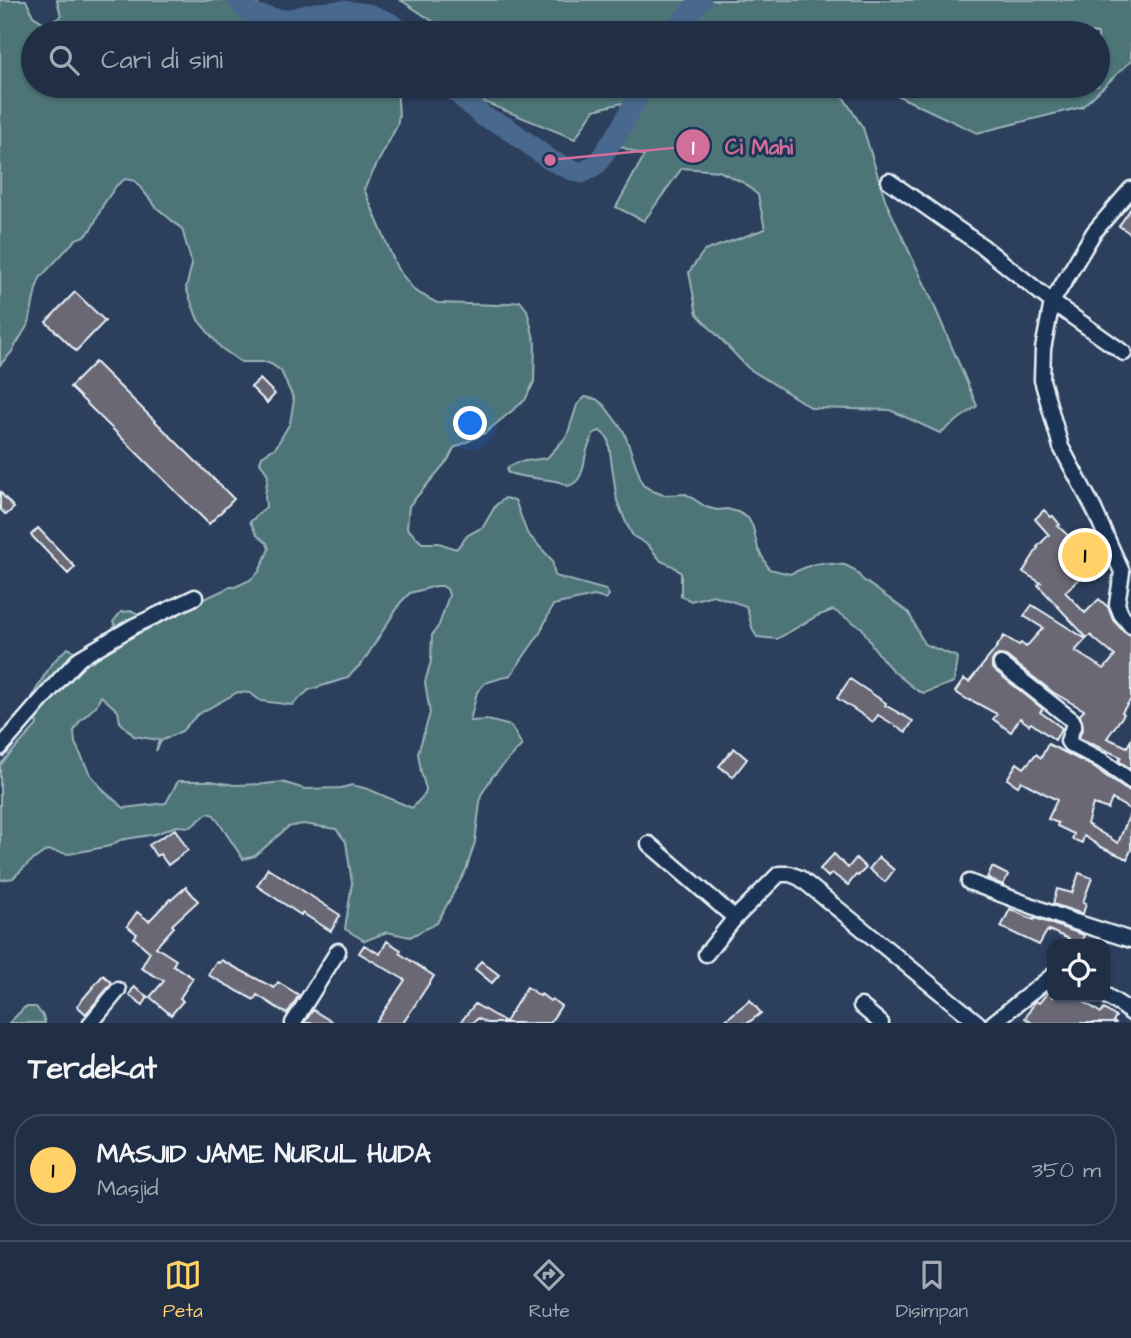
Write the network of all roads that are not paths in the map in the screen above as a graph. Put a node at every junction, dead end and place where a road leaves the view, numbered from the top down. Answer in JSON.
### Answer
{"nodes":[{"id":1,"x":889,"y":181,"type":"dead end"},
{"id":2,"x":1131,"y":189,"type":"edge"},
{"id":3,"x":1052,"y":302,"type":"junction"},
{"id":4,"x":1124,"y":352,"type":"dead end"},
{"id":5,"x":195,"y":597,"type":"dead end"},
{"id":6,"x":1131,"y":626,"type":"edge"},
{"id":7,"x":1001,"y":664,"type":"dead end"},
{"id":8,"x":0,"y":748,"type":"edge"},
{"id":9,"x":1131,"y":781,"type":"edge"},
{"id":10,"x":649,"y":844,"type":"dead end"},
{"id":11,"x":969,"y":882,"type":"dead end"},
{"id":12,"x":735,"y":918,"type":"junction"},
{"id":13,"x":1131,"y":940,"type":"edge"},
{"id":14,"x":338,"y":951,"type":"dead end"},
{"id":15,"x":706,"y":954,"type":"dead end"},
{"id":16,"x":1047,"y":980,"type":"edge"},
{"id":17,"x":118,"y":990,"type":"dead end"},
{"id":18,"x":1110,"y":998,"type":"edge"},
{"id":19,"x":861,"y":1006,"type":"dead end"},
{"id":20,"x":1131,"y":1013,"type":"edge"},
{"id":21,"x":91,"y":1023,"type":"edge"},
{"id":22,"x":293,"y":1023,"type":"edge"},
{"id":23,"x":881,"y":1023,"type":"edge"},
{"id":24,"x":978,"y":1023,"type":"edge"},
{"id":25,"x":993,"y":1023,"type":"edge"}],
"edges":[{"from":1,"to":3,"type":"street"},
{"from":2,"to":3,"type":"street"},
{"from":3,"to":4,"type":"street"},
{"from":3,"to":6,"type":"street"},
{"from":5,"to":8,"type":"street"},
{"from":7,"to":9,"type":"street"},
{"from":10,"to":12,"type":"street"},
{"from":11,"to":13,"type":"street"},
{"from":12,"to":15,"type":"street"},
{"from":12,"to":24,"type":"street"},
{"from":14,"to":22,"type":"street"},
{"from":16,"to":25,"type":"street"},
{"from":17,"to":21,"type":"street"},
{"from":18,"to":20,"type":"street"},
{"from":19,"to":23,"type":"street"}]}
